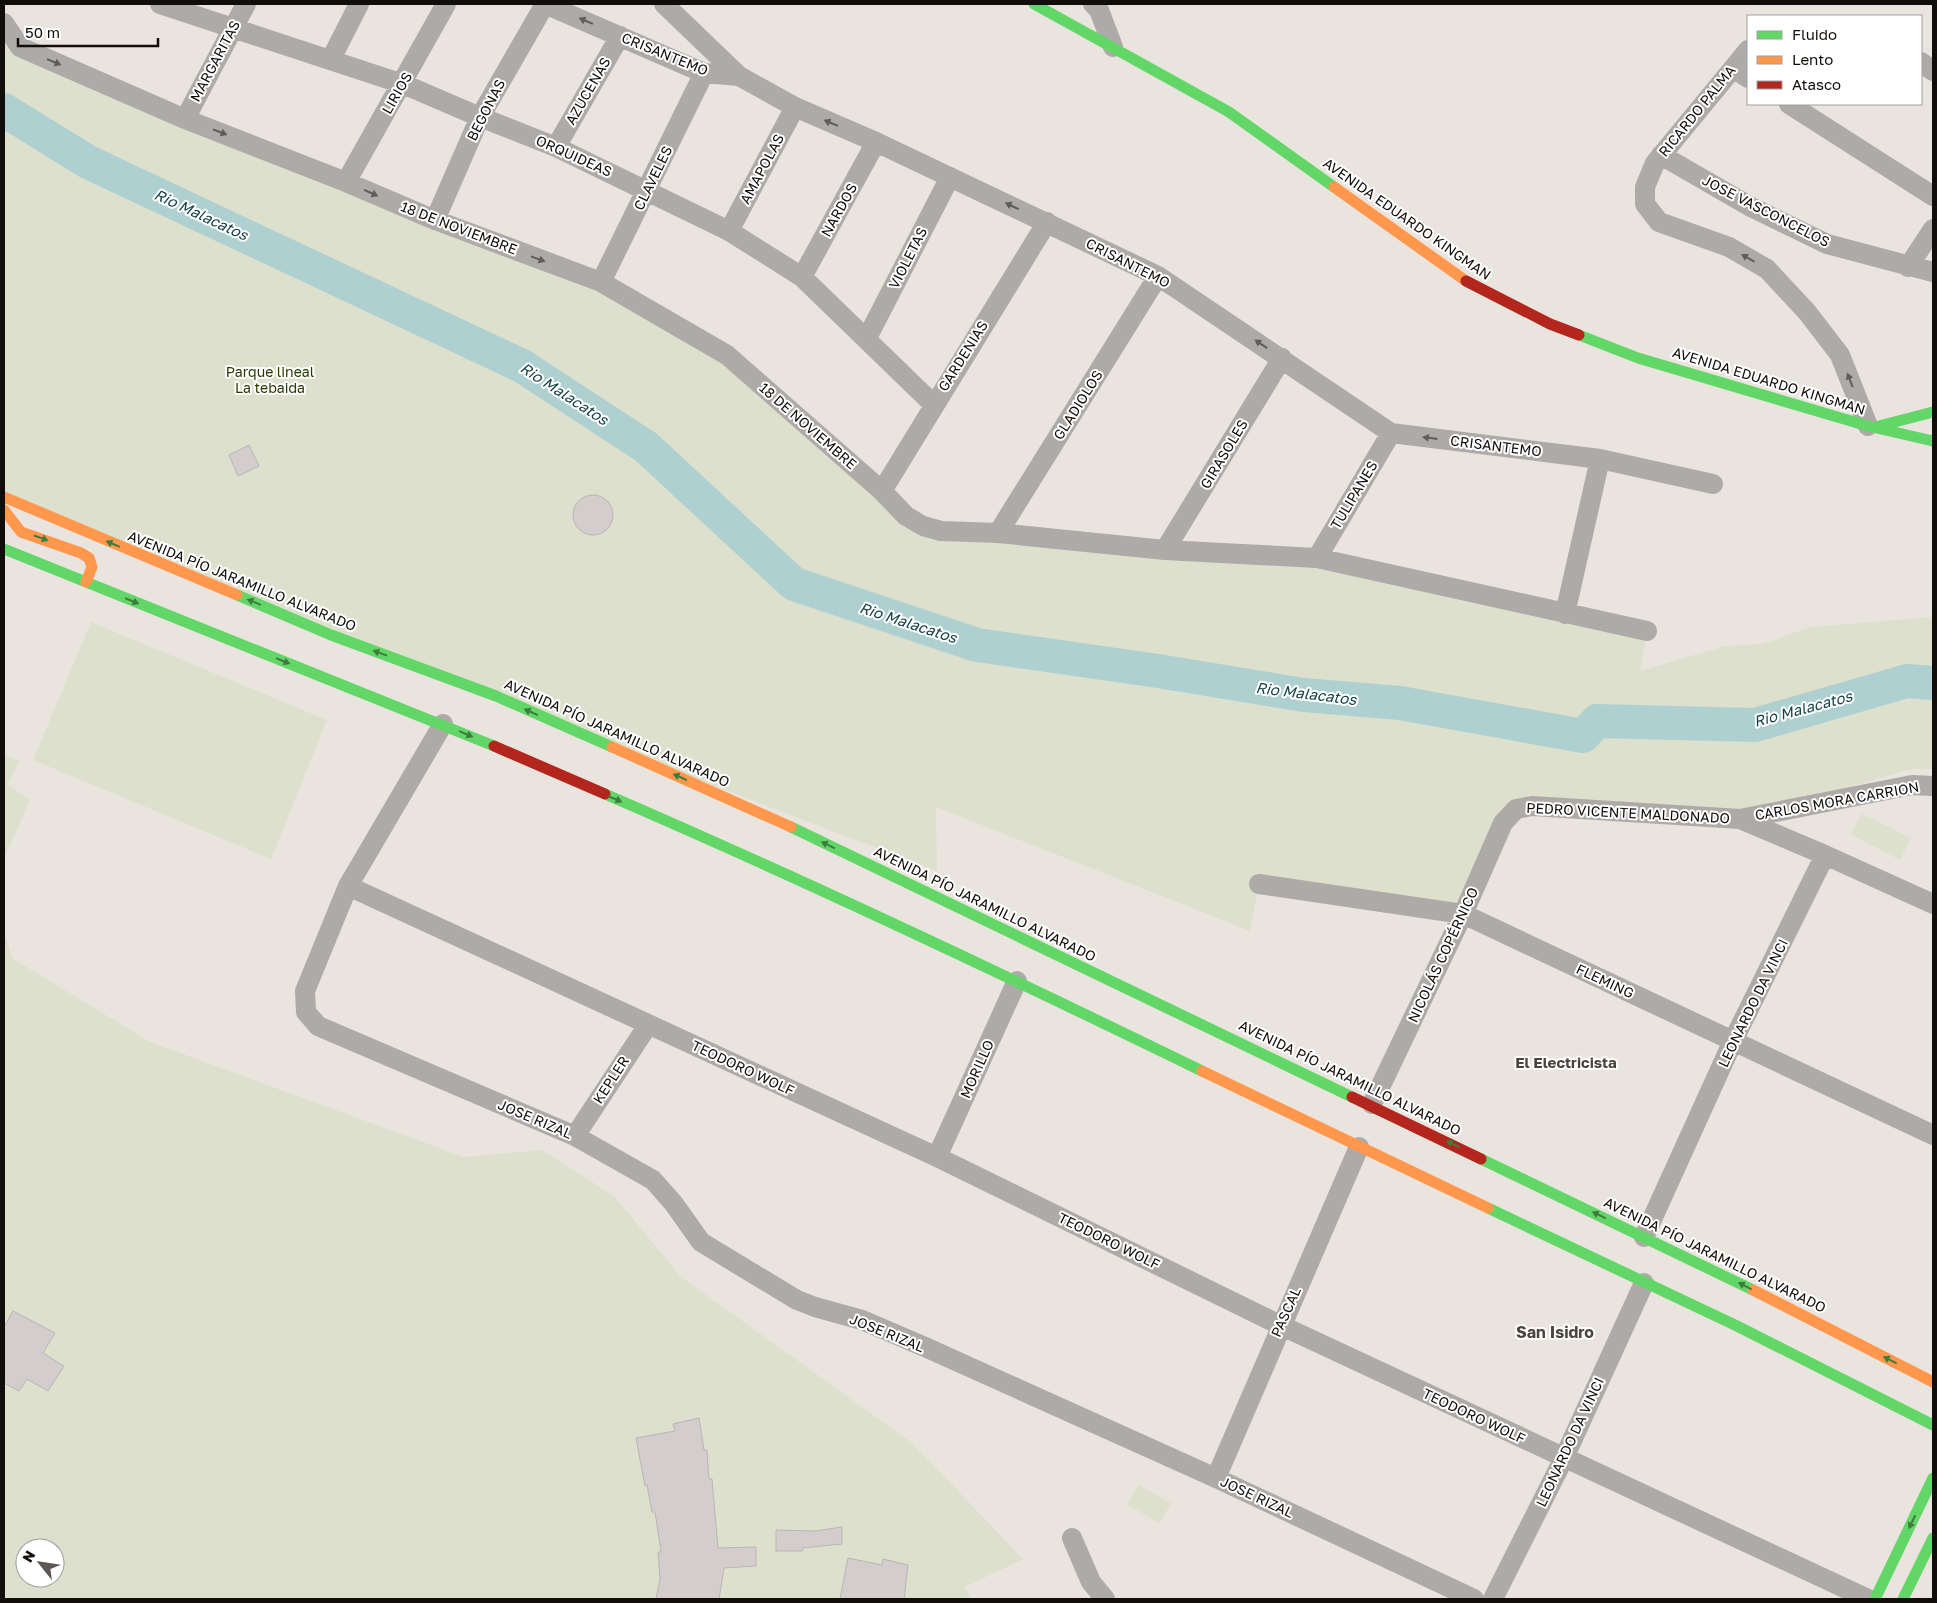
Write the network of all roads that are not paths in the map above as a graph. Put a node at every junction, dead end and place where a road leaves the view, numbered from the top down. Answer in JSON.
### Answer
{"nodes":[{"id":1,"x":160,"y":4,"type":"edge"},
{"id":2,"x":246,"y":4,"type":"edge"},
{"id":3,"x":359,"y":4,"type":"edge"},
{"id":4,"x":446,"y":4,"type":"edge"},
{"id":5,"x":545,"y":4,"type":"edge"},
{"id":6,"x":664,"y":4,"type":"edge"},
{"id":7,"x":1034,"y":4,"type":"edge"},
{"id":8,"x":1093,"y":4,"type":"edge"},
{"id":9,"x":4,"y":23,"type":"edge"},
{"id":10,"x":233,"y":28,"type":"junction"},
{"id":11,"x":620,"y":36,"type":"junction"},
{"id":12,"x":1114,"y":47,"type":"junction"},
{"id":13,"x":1747,"y":53,"type":"edge"},
{"id":14,"x":331,"y":59,"type":"junction"},
{"id":15,"x":1922,"y":63,"type":"edge"},
{"id":16,"x":1933,"y":71,"type":"edge"},
{"id":17,"x":704,"y":73,"type":"junction"},
{"id":18,"x":1740,"y":73,"type":"edge"},
{"id":19,"x":739,"y":76,"type":"junction"},
{"id":20,"x":403,"y":84,"type":"junction"},
{"id":21,"x":1791,"y":105,"type":"edge"},
{"id":22,"x":794,"y":107,"type":"junction"},
{"id":23,"x":480,"y":117,"type":"junction"},
{"id":24,"x":185,"y":118,"type":"junction"},
{"id":25,"x":876,"y":142,"type":"junction"},
{"id":26,"x":556,"y":147,"type":"junction"},
{"id":27,"x":1661,"y":155,"type":"junction"},
{"id":28,"x":950,"y":177,"type":"junction"},
{"id":29,"x":346,"y":182,"type":"junction"},
{"id":30,"x":648,"y":190,"type":"junction"},
{"id":31,"x":1933,"y":196,"type":"edge"},
{"id":32,"x":435,"y":220,"type":"junction"},
{"id":33,"x":1046,"y":222,"type":"junction"},
{"id":34,"x":1933,"y":229,"type":"edge"},
{"id":35,"x":729,"y":232,"type":"junction"},
{"id":36,"x":1908,"y":267,"type":"junction"},
{"id":37,"x":1933,"y":272,"type":"edge"},
{"id":38,"x":1158,"y":276,"type":"junction"},
{"id":39,"x":802,"y":277,"type":"junction"},
{"id":40,"x":601,"y":282,"type":"junction"},
{"id":41,"x":866,"y":338,"type":"junction"},
{"id":42,"x":1282,"y":358,"type":"junction"},
{"id":43,"x":933,"y":404,"type":"junction"},
{"id":44,"x":1933,"y":412,"type":"edge"},
{"id":45,"x":1871,"y":426,"type":"junction"},
{"id":46,"x":1391,"y":433,"type":"junction"},
{"id":47,"x":1933,"y":441,"type":"edge"},
{"id":48,"x":1600,"y":459,"type":"junction"},
{"id":49,"x":1713,"y":484,"type":"dead end"},
{"id":50,"x":882,"y":491,"type":"junction"},
{"id":51,"x":4,"y":497,"type":"edge"},
{"id":52,"x":4,"y":510,"type":"edge"},
{"id":53,"x":998,"y":533,"type":"junction"},
{"id":54,"x":4,"y":550,"type":"edge"},
{"id":55,"x":1165,"y":550,"type":"junction"},
{"id":56,"x":1317,"y":558,"type":"junction"},
{"id":57,"x":86,"y":582,"type":"junction"},
{"id":58,"x":1565,"y":614,"type":"junction"},
{"id":59,"x":1647,"y":631,"type":"dead end"},
{"id":60,"x":443,"y":724,"type":"junction"},
{"id":61,"x":1933,"y":786,"type":"edge"},
{"id":62,"x":1516,"y":809,"type":"joint"},
{"id":63,"x":1740,"y":819,"type":"junction"},
{"id":64,"x":1825,"y":855,"type":"junction"},
{"id":65,"x":1259,"y":884,"type":"dead end"},
{"id":66,"x":348,"y":886,"type":"junction"},
{"id":67,"x":1933,"y":904,"type":"edge"},
{"id":68,"x":1463,"y":914,"type":"junction"},
{"id":69,"x":1017,"y":981,"type":"junction"},
{"id":70,"x":648,"y":1025,"type":"junction"},
{"id":71,"x":1733,"y":1041,"type":"junction"},
{"id":72,"x":1372,"y":1104,"type":"junction"},
{"id":73,"x":1933,"y":1135,"type":"edge"},
{"id":74,"x":575,"y":1136,"type":"junction"},
{"id":75,"x":1358,"y":1147,"type":"junction"},
{"id":76,"x":937,"y":1157,"type":"junction"},
{"id":77,"x":1644,"y":1237,"type":"junction"},
{"id":78,"x":1644,"y":1283,"type":"junction"},
{"id":79,"x":1280,"y":1325,"type":"junction"},
{"id":80,"x":1933,"y":1382,"type":"edge"},
{"id":81,"x":1933,"y":1425,"type":"edge"},
{"id":82,"x":1564,"y":1458,"type":"junction"},
{"id":83,"x":1216,"y":1478,"type":"junction"},
{"id":84,"x":1933,"y":1478,"type":"edge"},
{"id":85,"x":1072,"y":1538,"type":"dead end"},
{"id":86,"x":1933,"y":1538,"type":"edge"},
{"id":87,"x":1105,"y":1599,"type":"edge"},
{"id":88,"x":1474,"y":1599,"type":"edge"},
{"id":89,"x":1493,"y":1599,"type":"edge"},
{"id":90,"x":1868,"y":1599,"type":"edge"},
{"id":91,"x":1875,"y":1599,"type":"edge"},
{"id":92,"x":1903,"y":1599,"type":"edge"}],
"edges":[{"from":1,"to":10,"type":"street","name":"ORQUIDEAS"},
{"from":2,"to":10,"type":"street","name":"MARGARITAS"},
{"from":3,"to":14,"type":"street"},
{"from":4,"to":20,"type":"street","name":"LIRIOS"},
{"from":11,"to":5,"type":"street","name":"CRISANTEMO","one_way":true},
{"from":5,"to":23,"type":"street","name":"BEGONAS"},
{"from":6,"to":19,"type":"street"},
{"from":7,"to":12,"type":"main road","name":"AVENIDA EDUARDO KINGMAN"},
{"from":8,"to":12,"type":"street"},
{"from":9,"to":24,"type":"street","name":"18 DE NOVIEMBRE","one_way":true},
{"from":10,"to":14,"type":"street","name":"ORQUIDEAS"},
{"from":10,"to":24,"type":"street","name":"MARGARITAS"},
{"from":11,"to":17,"type":"street","name":"CRISANTEMO"},
{"from":11,"to":26,"type":"street","name":"AZUCENAS"},
{"from":12,"to":45,"type":"main road","name":"AVENIDA EDUARDO KINGMAN"},
{"from":13,"to":18,"type":"street","name":"RICARDO PALMA"},
{"from":14,"to":20,"type":"street","name":"ORQUIDEAS"},
{"from":15,"to":16,"type":"street"},
{"from":17,"to":19,"type":"street","name":"CRISANTEMO"},
{"from":17,"to":30,"type":"street","name":"CLAVELES"},
{"from":18,"to":27,"type":"street","name":"RICARDO PALMA"},
{"from":19,"to":22,"type":"street","name":"CRISANTEMO"},
{"from":20,"to":23,"type":"street","name":"ORQUIDEAS"},
{"from":20,"to":29,"type":"street","name":"LIRIOS"},
{"from":21,"to":31,"type":"street"},
{"from":25,"to":22,"type":"street","name":"CRISANTEMO","one_way":true},
{"from":22,"to":35,"type":"street","name":"AMAPOLAS"},
{"from":23,"to":26,"type":"street","name":"ORQUIDEAS"},
{"from":23,"to":32,"type":"street","name":"BEGONAS"},
{"from":24,"to":29,"type":"street","name":"18 DE NOVIEMBRE","one_way":true},
{"from":25,"to":28,"type":"street","name":"CRISANTEMO"},
{"from":25,"to":39,"type":"street","name":"NARDOS"},
{"from":26,"to":30,"type":"street","name":"ORQUIDEAS"},
{"from":27,"to":36,"type":"street","name":"JOSE VASCONCELOS"},
{"from":45,"to":27,"type":"street","name":"RICARDO PALMA","one_way":true},
{"from":33,"to":28,"type":"street","name":"CRISANTEMO","one_way":true},
{"from":28,"to":41,"type":"street","name":"VIOLETAS"},
{"from":29,"to":32,"type":"street","name":"18 DE NOVIEMBRE","one_way":true},
{"from":30,"to":35,"type":"street","name":"ORQUIDEAS"},
{"from":30,"to":40,"type":"street","name":"CLAVELES"},
{"from":32,"to":40,"type":"street","name":"18 DE NOVIEMBRE","one_way":true},
{"from":33,"to":38,"type":"street","name":"CRISANTEMO"},
{"from":33,"to":43,"type":"street","name":"GARDENIAS"},
{"from":34,"to":36,"type":"street"},
{"from":35,"to":39,"type":"street","name":"ORQUIDEAS"},
{"from":36,"to":37,"type":"street","name":"JOSE VASCONCELOS"},
{"from":42,"to":38,"type":"street","name":"CRISANTEMO","one_way":true},
{"from":38,"to":53,"type":"street","name":"GLADIOLOS"},
{"from":39,"to":41,"type":"street","name":"ORQUIDEAS"},
{"from":40,"to":50,"type":"street","name":"18 DE NOVIEMBRE"},
{"from":41,"to":43,"type":"street","name":"ORQUIDEAS"},
{"from":42,"to":46,"type":"street","name":"CRISANTEMO"},
{"from":42,"to":55,"type":"street","name":"GIRASOLES"},
{"from":43,"to":50,"type":"street","name":"GARDENIAS"},
{"from":44,"to":45,"type":"main road"},
{"from":45,"to":47,"type":"main road","name":"AVENIDA EDUARDO KINGMAN"},
{"from":48,"to":46,"type":"street","name":"CRISANTEMO","one_way":true},
{"from":46,"to":56,"type":"street","name":"TULIPANES"},
{"from":48,"to":49,"type":"street","name":"CRISANTEMO"},
{"from":48,"to":58,"type":"street"},
{"from":50,"to":53,"type":"street","name":"18 DE NOVIEMBRE"},
{"from":72,"to":51,"type":"main road","name":"AVENIDA PÍO JARAMILLO ALVARADO","one_way":true},
{"from":52,"to":57,"type":"main road","one_way":true},
{"from":53,"to":55,"type":"street","name":"18 DE NOVIEMBRE"},
{"from":54,"to":57,"type":"main road"},
{"from":55,"to":56,"type":"street","name":"18 DE NOVIEMBRE"},
{"from":56,"to":58,"type":"street","name":"18 DE NOVIEMBRE"},
{"from":57,"to":60,"type":"main road","one_way":true},
{"from":58,"to":59,"type":"street","name":"18 DE NOVIEMBRE"},
{"from":60,"to":66,"type":"street"},
{"from":60,"to":69,"type":"main road","one_way":true},
{"from":61,"to":63,"type":"street","name":"CARLOS MORA CARRION"},
{"from":62,"to":63,"type":"street","name":"PEDRO VICENTE MALDONADO"},
{"from":62,"to":68,"type":"street","name":"NICOLÁS COPÉRNICO"},
{"from":63,"to":64,"type":"street"},
{"from":64,"to":67,"type":"street"},
{"from":64,"to":71,"type":"street","name":"LEONARDO DA VINCI"},
{"from":65,"to":68,"type":"street","name":"FLEMING"},
{"from":66,"to":70,"type":"street","name":"TEODORO WOLF"},
{"from":66,"to":74,"type":"street","name":"JOSE RIZAL"},
{"from":68,"to":71,"type":"street","name":"FLEMING"},
{"from":68,"to":72,"type":"street","name":"NICOLÁS COPÉRNICO"},
{"from":69,"to":75,"type":"main road"},
{"from":69,"to":76,"type":"street","name":"MORILLO"},
{"from":70,"to":74,"type":"street","name":"KEPLER"},
{"from":70,"to":76,"type":"street","name":"TEODORO WOLF"},
{"from":71,"to":73,"type":"street","name":"FLEMING"},
{"from":71,"to":77,"type":"street","name":"LEONARDO DA VINCI"},
{"from":77,"to":72,"type":"main road","name":"AVENIDA PÍO JARAMILLO ALVARADO","one_way":true},
{"from":74,"to":83,"type":"street","name":"JOSE RIZAL"},
{"from":75,"to":78,"type":"main road"},
{"from":75,"to":79,"type":"street","name":"PASCAL"},
{"from":76,"to":79,"type":"street","name":"TEODORO WOLF"},
{"from":80,"to":77,"type":"main road","name":"AVENIDA PÍO JARAMILLO ALVARADO","one_way":true},
{"from":78,"to":81,"type":"main road"},
{"from":78,"to":82,"type":"street","name":"LEONARDO DA VINCI"},
{"from":79,"to":82,"type":"street","name":"TEODORO WOLF"},
{"from":79,"to":83,"type":"street","name":"PASCAL"},
{"from":82,"to":89,"type":"street","name":"LEONARDO DA VINCI"},
{"from":82,"to":90,"type":"street","name":"TEODORO WOLF"},
{"from":83,"to":88,"type":"street","name":"JOSE RIZAL"},
{"from":84,"to":91,"type":"main road","one_way":true},
{"from":85,"to":87,"type":"street"},
{"from":86,"to":92,"type":"main road"}]}
